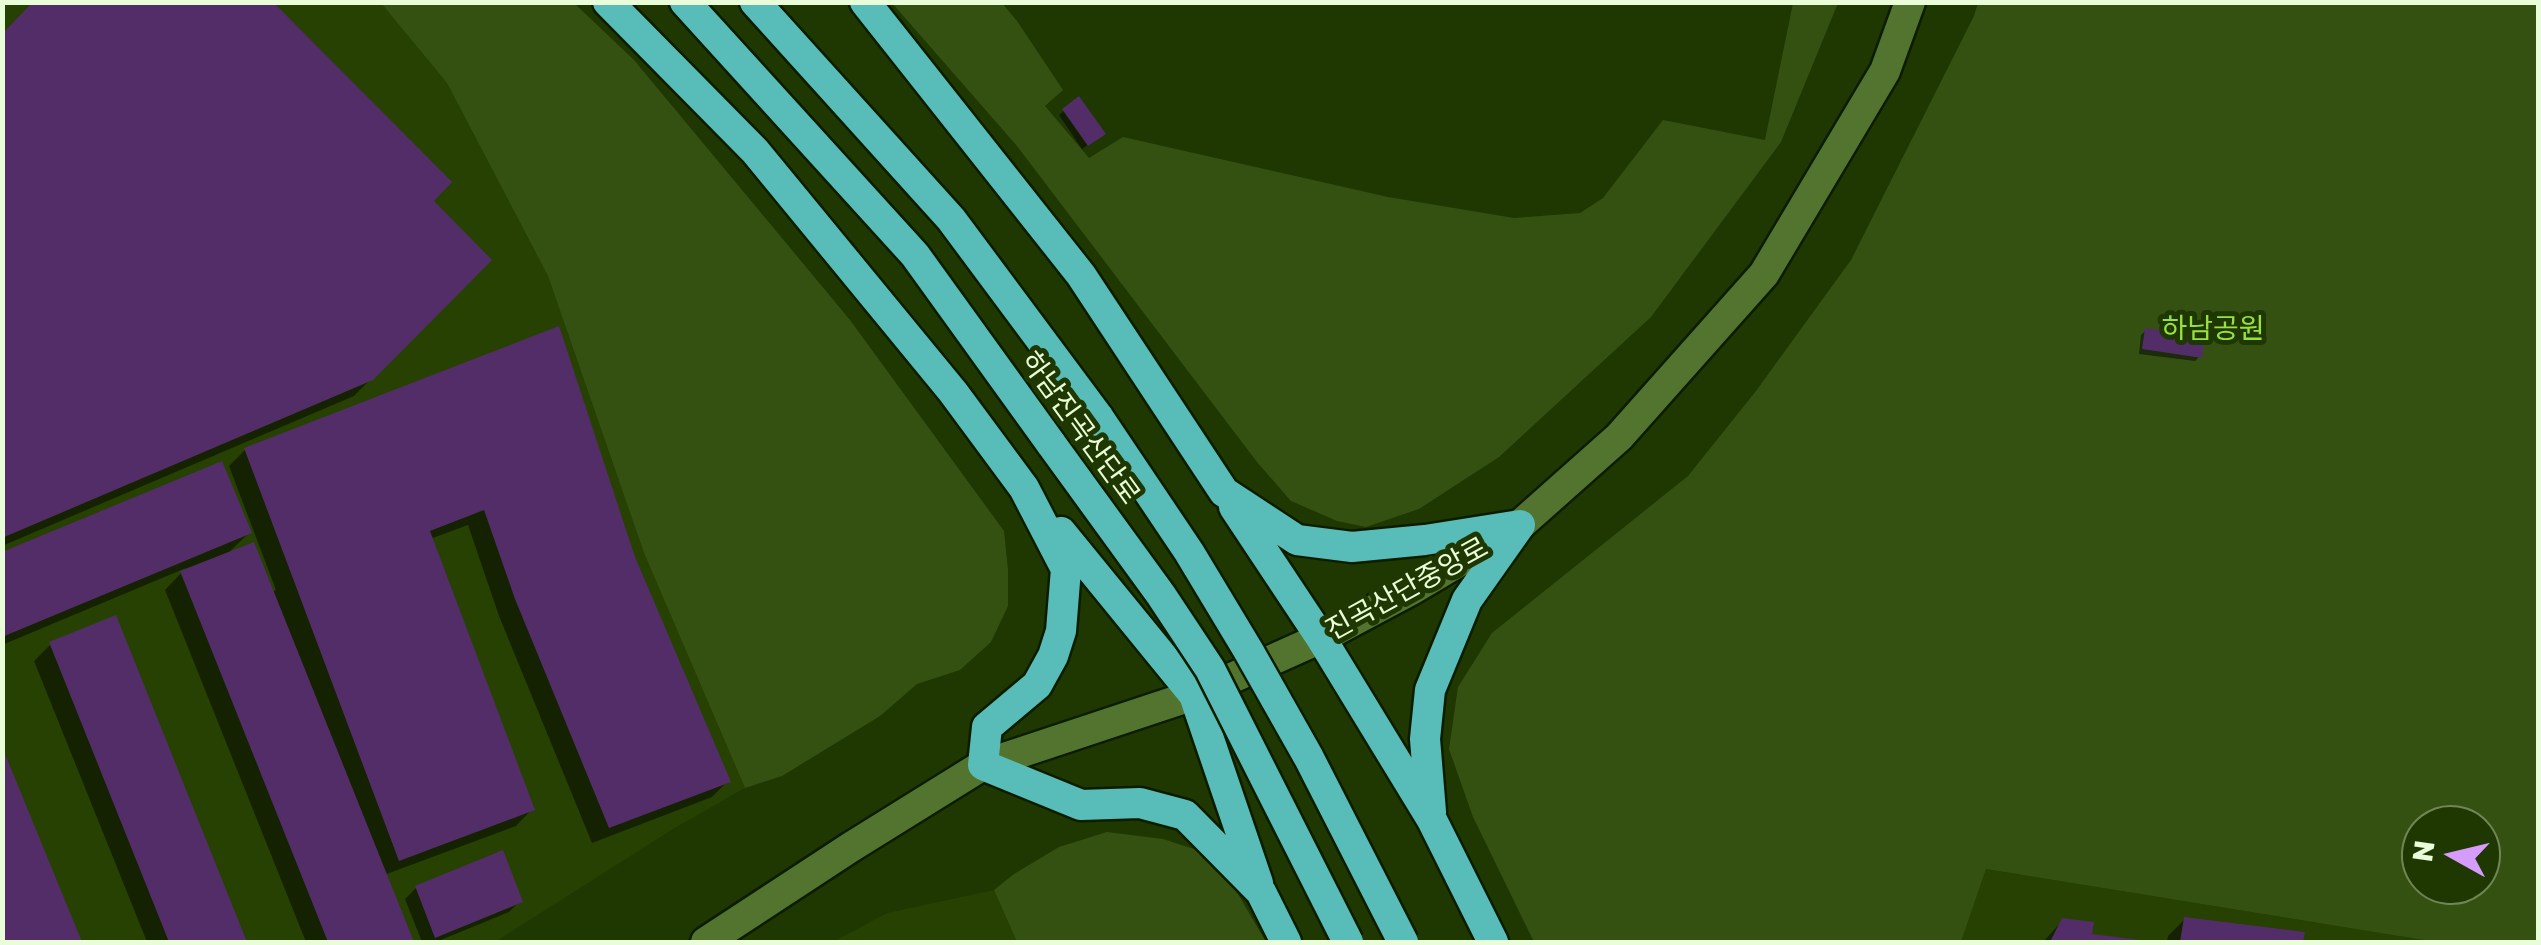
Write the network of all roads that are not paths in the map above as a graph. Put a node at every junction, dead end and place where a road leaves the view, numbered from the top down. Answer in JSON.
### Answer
{"nodes":[{"id":1,"x":608,"y":2,"type":"edge"},
{"id":2,"x":684,"y":2,"type":"edge"},
{"id":3,"x":756,"y":2,"type":"edge"},
{"id":4,"x":865,"y":2,"type":"edge"},
{"id":5,"x":1910,"y":2,"type":"edge"},
{"id":6,"x":1024,"y":488,"type":"junction"},
{"id":7,"x":1224,"y":492,"type":"junction"},
{"id":8,"x":1520,"y":524,"type":"junction"},
{"id":9,"x":1322,"y":638,"type":"junction"},
{"id":10,"x":1194,"y":695,"type":"junction"},
{"id":11,"x":983,"y":764,"type":"junction"},
{"id":12,"x":1432,"y":820,"type":"junction"},
{"id":13,"x":1261,"y":892,"type":"junction"},
{"id":14,"x":706,"y":942,"type":"edge"},
{"id":15,"x":1286,"y":942,"type":"edge"},
{"id":16,"x":1348,"y":942,"type":"edge"},
{"id":17,"x":1403,"y":942,"type":"edge"},
{"id":18,"x":1493,"y":942,"type":"edge"}],
"edges":[{"from":1,"to":6,"type":"highway"},
{"from":2,"to":16,"type":"highway","name":"하남진곡산단로","bridge":true},
{"from":3,"to":17,"type":"highway","name":"하남진곡산단로","bridge":true},
{"from":4,"to":7,"type":"highway"},
{"from":5,"to":8,"type":"street","name":"진곡산단중앙로"},
{"from":6,"to":10,"type":"highway"},
{"from":6,"to":11,"type":"highway"},
{"from":7,"to":8,"type":"highway"},
{"from":7,"to":9,"type":"highway"},
{"from":8,"to":9,"type":"street","name":"진곡산단중앙로"},
{"from":8,"to":12,"type":"highway"},
{"from":9,"to":10,"type":"street","name":"진곡산단중앙로"},
{"from":9,"to":12,"type":"highway"},
{"from":10,"to":11,"type":"street","name":"진곡산단중앙로"},
{"from":10,"to":13,"type":"highway"},
{"from":11,"to":13,"type":"highway"},
{"from":11,"to":14,"type":"street","name":"진곡산단중앙로"},
{"from":12,"to":18,"type":"highway"},
{"from":13,"to":15,"type":"highway"}]}
